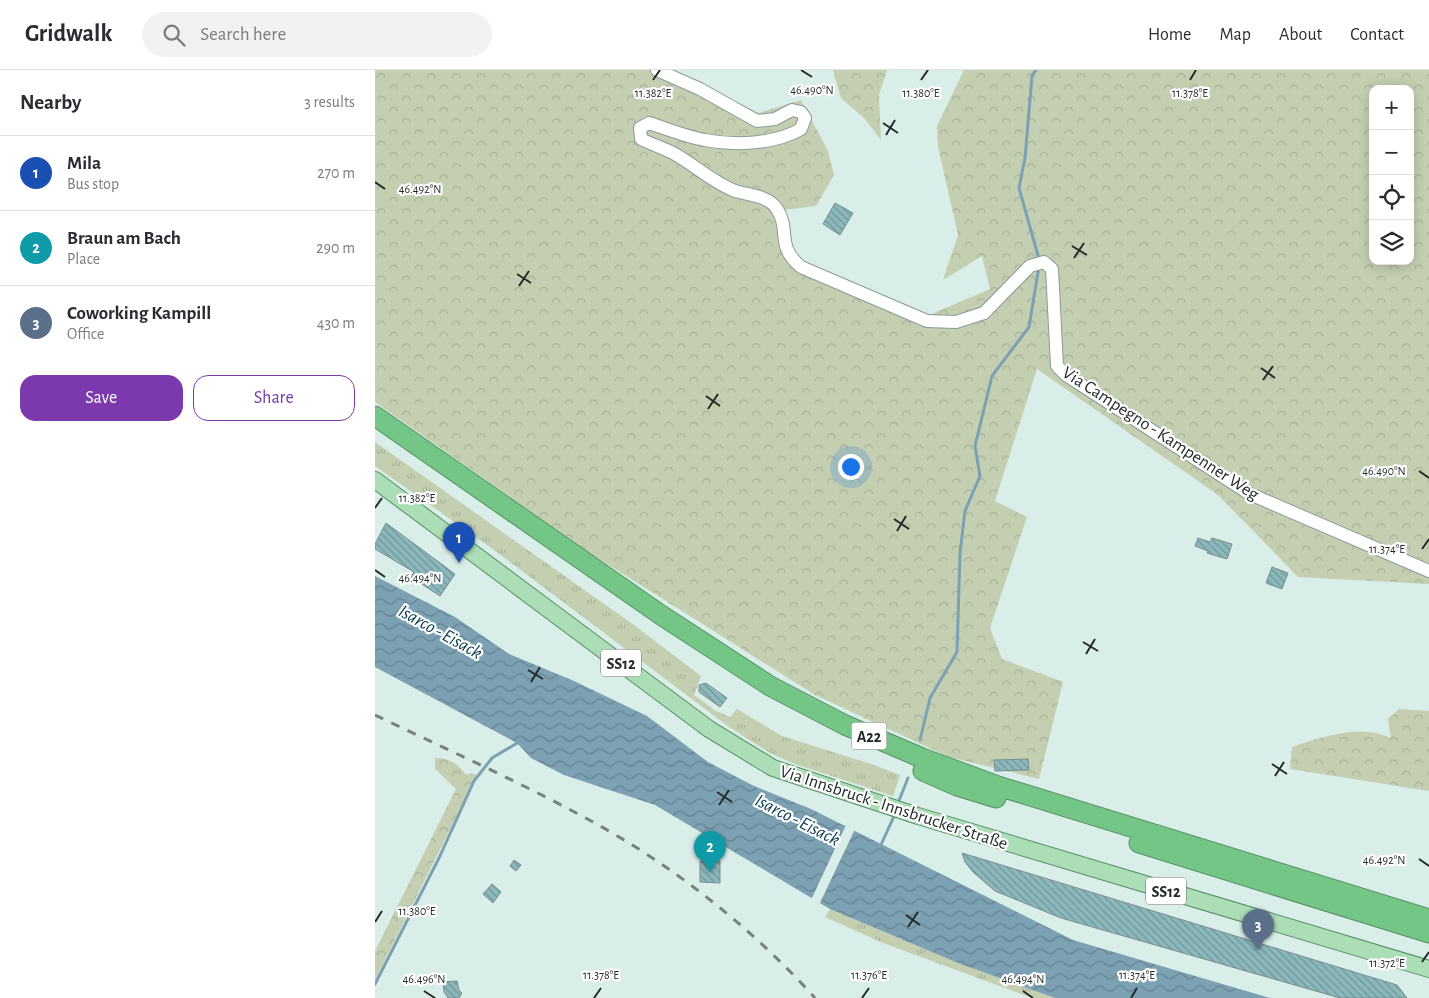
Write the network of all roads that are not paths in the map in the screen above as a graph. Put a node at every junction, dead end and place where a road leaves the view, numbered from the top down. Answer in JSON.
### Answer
{"nodes":[{"id":1,"x":657,"y":70,"type":"edge"},
{"id":2,"x":375,"y":416,"type":"edge"},
{"id":3,"x":375,"y":432,"type":"edge"},
{"id":4,"x":375,"y":480,"type":"edge"},
{"id":5,"x":1429,"y":571,"type":"edge"},
{"id":6,"x":1429,"y":919,"type":"edge"},
{"id":7,"x":1429,"y":933,"type":"edge"},
{"id":8,"x":1429,"y":970,"type":"edge"}],
"edges":[{"from":1,"to":5,"type":"street","name":"Via Campegno - Kampenner Weg"},
{"from":2,"to":6,"type":"highway","number":"A22"},
{"from":3,"to":7,"type":"highway","number":"A22"},
{"from":4,"to":8,"type":"main road","name":"Via Innsbruck - Innsbrucker Straße","number":"SS12"}]}
